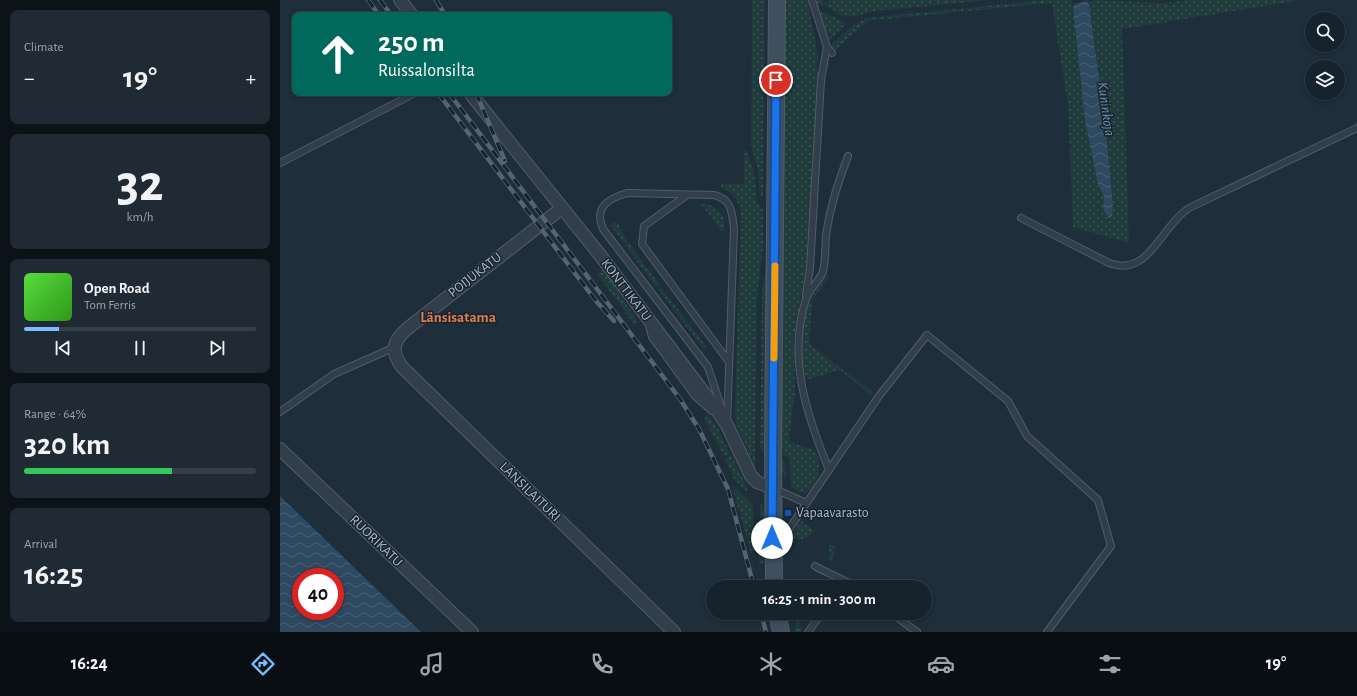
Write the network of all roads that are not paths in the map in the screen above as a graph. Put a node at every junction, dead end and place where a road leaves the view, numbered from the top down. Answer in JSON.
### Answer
{"nodes":[{"id":1,"x":400,"y":0,"type":"edge"},
{"id":2,"x":777,"y":0,"type":"edge"},
{"id":3,"x":812,"y":0,"type":"edge"},
{"id":4,"x":410,"y":12,"type":"edge"},
{"id":5,"x":827,"y":47,"type":"junction"},
{"id":6,"x":832,"y":53,"type":"dead end"},
{"id":7,"x":409,"y":96,"type":"edge"},
{"id":8,"x":472,"y":96,"type":"edge"},
{"id":9,"x":1357,"y":128,"type":"edge"},
{"id":10,"x":848,"y":156,"type":"dead end"},
{"id":11,"x":280,"y":162,"type":"edge"},
{"id":12,"x":687,"y":195,"type":"junction"},
{"id":13,"x":562,"y":208,"type":"junction"},
{"id":14,"x":1021,"y":218,"type":"dead end"},
{"id":15,"x":806,"y":298,"type":"junction"},
{"id":16,"x":395,"y":347,"type":"junction"},
{"id":17,"x":729,"y":362,"type":"junction"},
{"id":18,"x":280,"y":412,"type":"edge"},
{"id":19,"x":727,"y":425,"type":"junction"},
{"id":20,"x":280,"y":449,"type":"edge"},
{"id":21,"x":829,"y":470,"type":"junction"},
{"id":22,"x":773,"y":488,"type":"junction"},
{"id":23,"x":806,"y":503,"type":"junction"},
{"id":24,"x":772,"y":550,"type":"junction"},
{"id":25,"x":814,"y":566,"type":"dead end"},
{"id":26,"x":774,"y":580,"type":"edge"},
{"id":27,"x":844,"y":580,"type":"edge"},
{"id":28,"x":778,"y":620,"type":"edge"},
{"id":29,"x":817,"y":620,"type":"edge"},
{"id":30,"x":901,"y":620,"type":"edge"},
{"id":31,"x":472,"y":632,"type":"edge"},
{"id":32,"x":674,"y":632,"type":"edge"},
{"id":33,"x":780,"y":632,"type":"edge"},
{"id":34,"x":808,"y":632,"type":"edge"},
{"id":35,"x":917,"y":632,"type":"edge"},
{"id":36,"x":1047,"y":632,"type":"edge"}],
"edges":[{"from":1,"to":4,"type":"street"},
{"from":2,"to":22,"type":"street"},
{"from":3,"to":5,"type":"lane"},
{"from":5,"to":6,"type":"lane"},
{"from":5,"to":15,"type":"lane"},
{"from":7,"to":11,"type":"lane"},
{"from":8,"to":13,"type":"street","name":"KONTTIKATU"},
{"from":9,"to":14,"type":"lane"},
{"from":10,"to":15,"type":"lane"},
{"from":12,"to":17,"type":"lane"},
{"from":12,"to":17,"type":"lane"},
{"from":12,"to":19,"type":"lane"},
{"from":13,"to":16,"type":"street","name":"POIJUKATU"},
{"from":13,"to":19,"type":"street","name":"KONTTIKATU"},
{"from":15,"to":21,"type":"lane"},
{"from":16,"to":18,"type":"lane"},
{"from":16,"to":32,"type":"street","name":"LÄNSILAITURI"},
{"from":17,"to":19,"type":"lane"},
{"from":19,"to":22,"type":"street","name":"KONTTIKATU"},
{"from":20,"to":31,"type":"street","name":"RUORIKATU"},
{"from":21,"to":23,"type":"lane"},
{"from":21,"to":36,"type":"lane"},
{"from":22,"to":23,"type":"lane"},
{"from":22,"to":24,"type":"street"},
{"from":23,"to":24,"type":"lane"},
{"from":24,"to":26,"type":"street"},
{"from":25,"to":27,"type":"lane"},
{"from":28,"to":33,"type":"street"},
{"from":29,"to":34,"type":"lane"},
{"from":30,"to":35,"type":"lane"}]}
